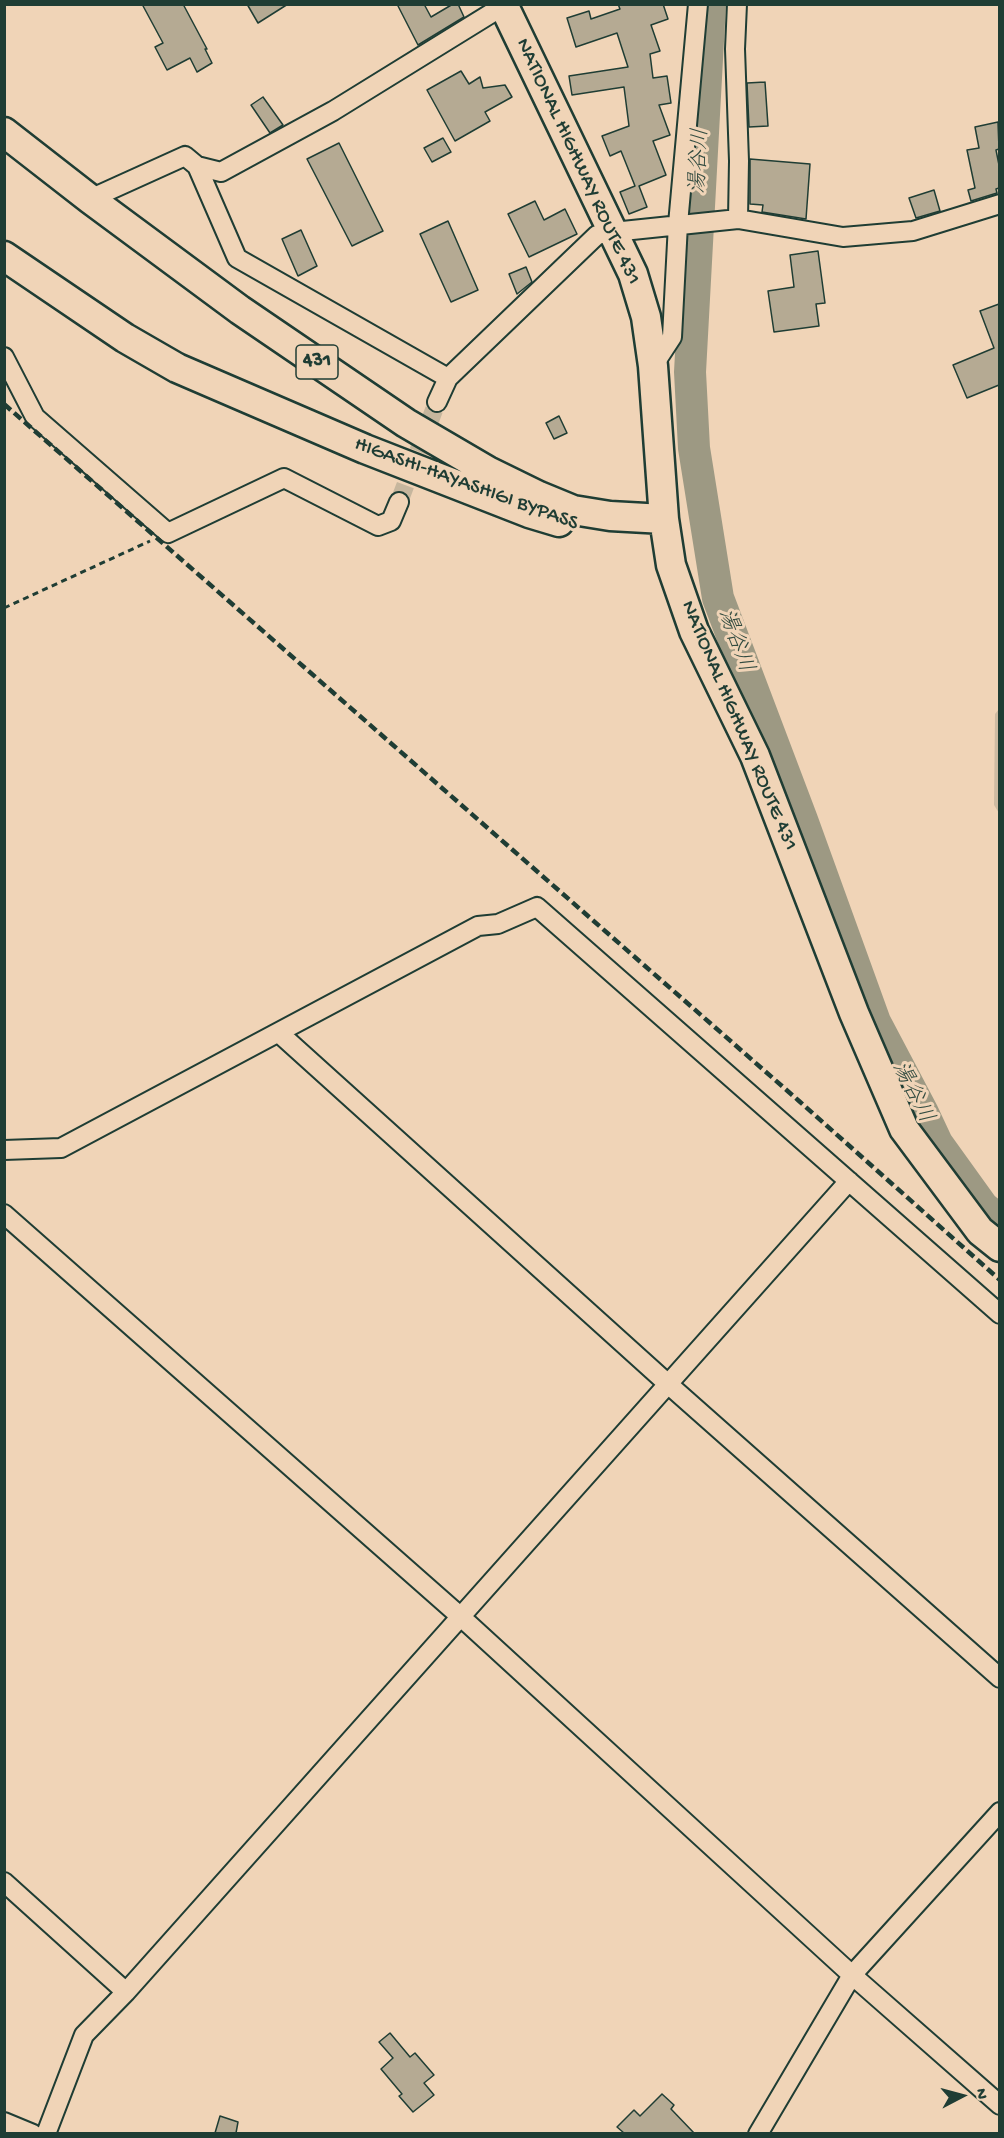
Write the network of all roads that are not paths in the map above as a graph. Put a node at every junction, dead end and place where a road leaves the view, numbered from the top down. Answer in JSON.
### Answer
{"nodes":[{"id":1,"x":698,"y":4,"type":"edge"},
{"id":2,"x":737,"y":4,"type":"edge"},
{"id":3,"x":503,"y":5,"type":"edge"},
{"id":4,"x":4,"y":132,"type":"edge"},
{"id":5,"x":196,"y":166,"type":"junction"},
{"id":6,"x":90,"y":199,"type":"junction"},
{"id":7,"x":999,"y":204,"type":"edge"},
{"id":8,"x":738,"y":219,"type":"junction"},
{"id":9,"x":678,"y":224,"type":"junction"},
{"id":10,"x":613,"y":232,"type":"junction"},
{"id":11,"x":4,"y":256,"type":"edge"},
{"id":12,"x":4,"y":357,"type":"edge"},
{"id":13,"x":653,"y":366,"type":"junction"},
{"id":14,"x":448,"y":378,"type":"junction"},
{"id":15,"x":437,"y":402,"type":"tunnel mouth"},
{"id":16,"x":399,"y":502,"type":"tunnel mouth"},
{"id":17,"x":664,"y":519,"type":"junction"},
{"id":18,"x":279,"y":1033,"type":"junction"},
{"id":19,"x":4,"y":1150,"type":"edge"},
{"id":20,"x":849,"y":1181,"type":"junction"},
{"id":21,"x":4,"y":1214,"type":"edge"},
{"id":22,"x":999,"y":1247,"type":"edge"},
{"id":23,"x":999,"y":1314,"type":"edge"},
{"id":24,"x":668,"y":1384,"type":"junction"},
{"id":25,"x":460,"y":1617,"type":"junction"},
{"id":26,"x":999,"y":1678,"type":"edge"},
{"id":27,"x":999,"y":1812,"type":"edge"},
{"id":28,"x":4,"y":1882,"type":"edge"},
{"id":29,"x":852,"y":1974,"type":"junction"},
{"id":30,"x":126,"y":1992,"type":"junction"},
{"id":31,"x":999,"y":2105,"type":"edge"},
{"id":32,"x":4,"y":2122,"type":"edge"},
{"id":33,"x":33,"y":2133,"type":"edge"},
{"id":34,"x":46,"y":2133,"type":"edge"},
{"id":35,"x":758,"y":2133,"type":"edge"}],
"edges":[{"from":1,"to":9,"type":"street"},
{"from":2,"to":8,"type":"street"},
{"from":3,"to":5,"type":"street"},
{"from":3,"to":10,"type":"highway","name":"NATIONAL HIGHWAY ROUTE 431"},
{"from":4,"to":6,"type":"highway","name":"HIGASHI-HAYASHIGI BYPASS","number":"431"},
{"from":5,"to":6,"type":"street"},
{"from":5,"to":14,"type":"street"},
{"from":6,"to":17,"type":"highway","name":"HIGASHI-HAYASHIGI BYPASS","number":"431"},
{"from":7,"to":8,"type":"street"},
{"from":8,"to":9,"type":"street"},
{"from":9,"to":10,"type":"street"},
{"from":9,"to":13,"type":"street"},
{"from":10,"to":13,"type":"highway","name":"NATIONAL HIGHWAY ROUTE 431"},
{"from":10,"to":14,"type":"street"},
{"from":11,"to":17,"type":"highway","name":"HIGASHI-HAYASHIGI BYPASS"},
{"from":12,"to":16,"type":"street"},
{"from":13,"to":17,"type":"highway","name":"NATIONAL HIGHWAY ROUTE 431"},
{"from":14,"to":15,"type":"street"},
{"from":17,"to":22,"type":"highway","name":"NATIONAL HIGHWAY ROUTE 431"},
{"from":18,"to":19,"type":"street"},
{"from":18,"to":20,"type":"street"},
{"from":18,"to":24,"type":"street"},
{"from":20,"to":23,"type":"street"},
{"from":20,"to":24,"type":"street"},
{"from":21,"to":25,"type":"street"},
{"from":24,"to":25,"type":"street"},
{"from":24,"to":26,"type":"street"},
{"from":25,"to":29,"type":"street"},
{"from":25,"to":30,"type":"street"},
{"from":27,"to":29,"type":"street"},
{"from":28,"to":30,"type":"street"},
{"from":29,"to":31,"type":"street"},
{"from":29,"to":35,"type":"street"},
{"from":30,"to":34,"type":"street"},
{"from":32,"to":33,"type":"street"}]}
